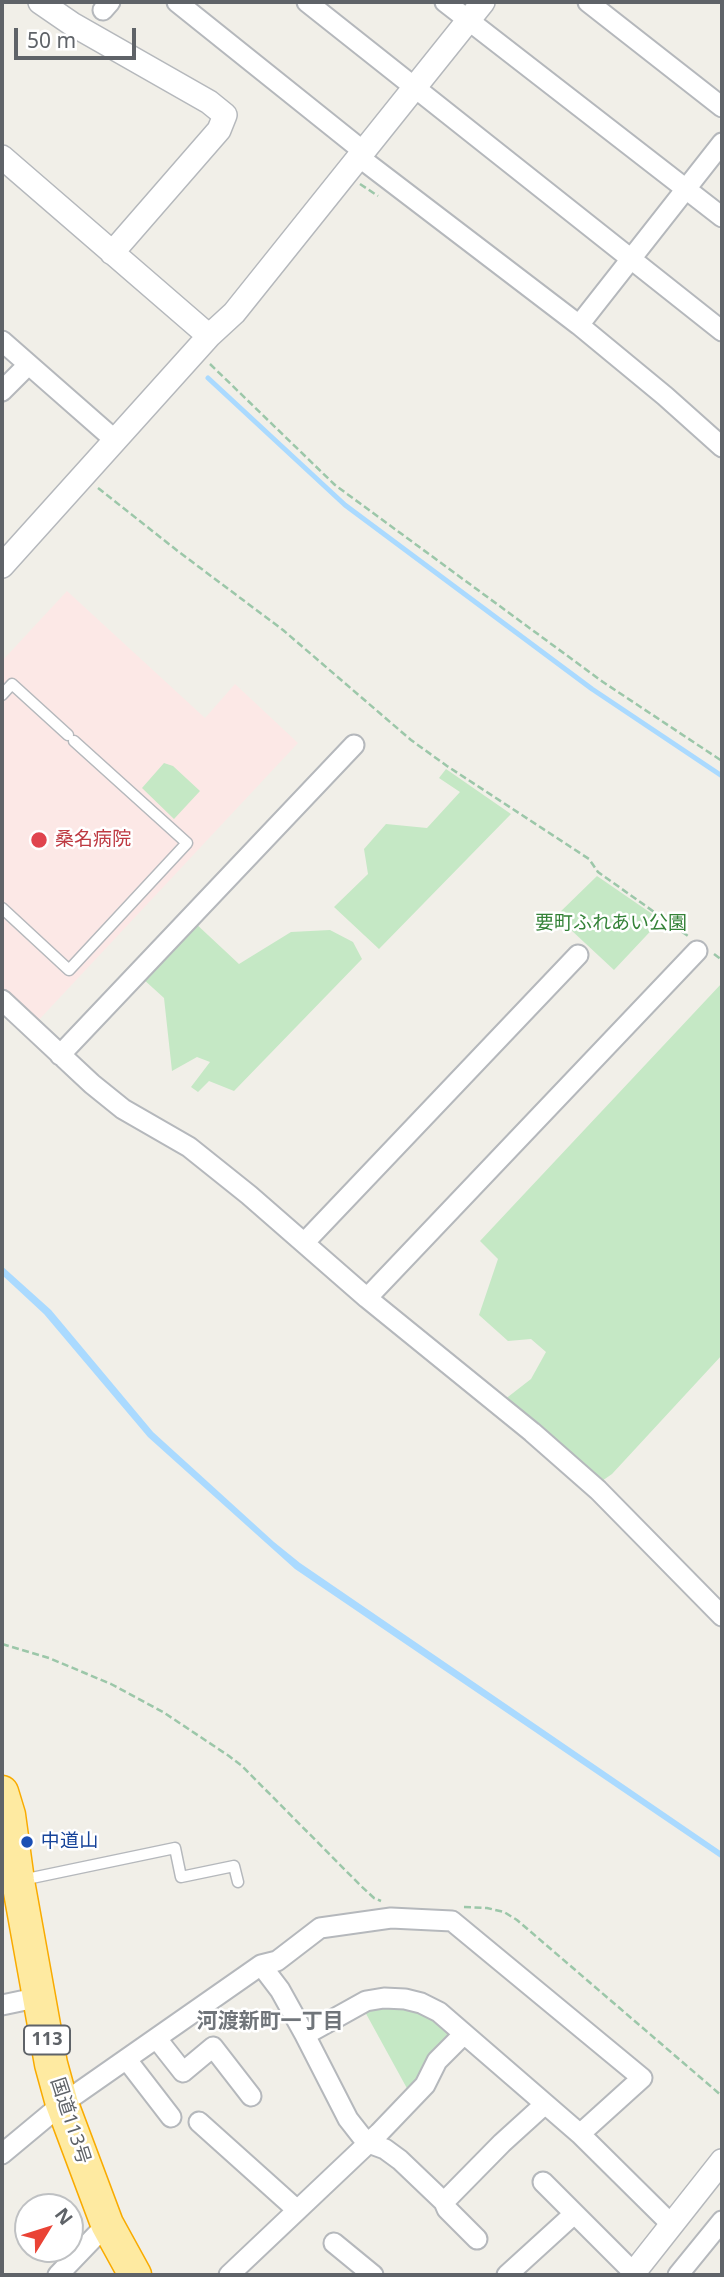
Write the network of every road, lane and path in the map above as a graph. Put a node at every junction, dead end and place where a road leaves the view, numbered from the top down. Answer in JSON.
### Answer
{"nodes":[{"id":1,"x":40,"y":2,"type":"edge"},
{"id":2,"x":177,"y":2,"type":"edge"},
{"id":3,"x":307,"y":2,"type":"edge"},
{"id":4,"x":445,"y":2,"type":"edge"},
{"id":5,"x":483,"y":2,"type":"edge"},
{"id":6,"x":587,"y":2,"type":"edge"},
{"id":7,"x":468,"y":20,"type":"junction"},
{"id":8,"x":414,"y":88,"type":"junction"},
{"id":9,"x":722,"y":107,"type":"edge"},
{"id":10,"x":722,"y":143,"type":"edge"},
{"id":11,"x":361,"y":154,"type":"junction"},
{"id":12,"x":2,"y":157,"type":"edge"},
{"id":13,"x":687,"y":189,"type":"junction"},
{"id":14,"x":722,"y":217,"type":"edge"},
{"id":15,"x":112,"y":253,"type":"junction"},
{"id":16,"x":632,"y":260,"type":"junction"},
{"id":17,"x":579,"y":325,"type":"junction"},
{"id":18,"x":722,"y":331,"type":"edge"},
{"id":19,"x":2,"y":341,"type":"edge"},
{"id":20,"x":203,"y":344,"type":"junction"},
{"id":21,"x":28,"y":365,"type":"junction"},
{"id":22,"x":2,"y":391,"type":"edge"},
{"id":23,"x":116,"y":441,"type":"junction"},
{"id":24,"x":722,"y":447,"type":"edge"},
{"id":25,"x":84,"y":476,"type":"junction"},
{"id":26,"x":2,"y":566,"type":"edge"},
{"id":27,"x":2,"y":695,"type":"edge"},
{"id":28,"x":354,"y":745,"type":"dead end"},
{"id":29,"x":722,"y":761,"type":"edge"},
{"id":30,"x":2,"y":908,"type":"edge"},
{"id":31,"x":699,"y":947,"type":"junction"},
{"id":32,"x":578,"y":955,"type":"dead end"},
{"id":33,"x":722,"y":960,"type":"edge"},
{"id":34,"x":2,"y":1000,"type":"edge"},
{"id":35,"x":60,"y":1055,"type":"junction"},
{"id":36,"x":304,"y":1243,"type":"junction"},
{"id":37,"x":367,"y":1298,"type":"junction"},
{"id":38,"x":722,"y":1616,"type":"edge"},
{"id":39,"x":2,"y":1644,"type":"edge"},
{"id":40,"x":2,"y":1792,"type":"edge"},
{"id":41,"x":18,"y":1881,"type":"junction"},
{"id":42,"x":238,"y":1882,"type":"dead end"},
{"id":43,"x":389,"y":1903,"type":"dead end"},
{"id":44,"x":458,"y":1907,"type":"dead end"},
{"id":45,"x":261,"y":1965,"type":"junction"},
{"id":46,"x":40,"y":1997,"type":"junction"},
{"id":47,"x":2,"y":2005,"type":"edge"},
{"id":48,"x":464,"y":2034,"type":"junction"},
{"id":49,"x":305,"y":2035,"type":"junction"},
{"id":50,"x":157,"y":2039,"type":"junction"},
{"id":51,"x":127,"y":2060,"type":"junction"},
{"id":52,"x":251,"y":2096,"type":"dead end"},
{"id":53,"x":722,"y":2096,"type":"edge"},
{"id":54,"x":62,"y":2104,"type":"junction"},
{"id":55,"x":545,"y":2104,"type":"junction"},
{"id":56,"x":171,"y":2117,"type":"dead end"},
{"id":57,"x":199,"y":2122,"type":"dead end"},
{"id":58,"x":580,"y":2134,"type":"junction"},
{"id":59,"x":366,"y":2143,"type":"junction"},
{"id":60,"x":2,"y":2154,"type":"edge"},
{"id":61,"x":722,"y":2161,"type":"edge"},
{"id":62,"x":543,"y":2182,"type":"dead end"},
{"id":63,"x":444,"y":2202,"type":"junction"},
{"id":64,"x":296,"y":2210,"type":"junction"},
{"id":65,"x":574,"y":2214,"type":"junction"},
{"id":66,"x":722,"y":2221,"type":"edge"},
{"id":67,"x":107,"y":2224,"type":"junction"},
{"id":68,"x":673,"y":2225,"type":"junction"},
{"id":69,"x":477,"y":2239,"type":"dead end"},
{"id":70,"x":334,"y":2243,"type":"dead end"},
{"id":71,"x":633,"y":2274,"type":"edge"},
{"id":72,"x":58,"y":2275,"type":"edge"},
{"id":73,"x":135,"y":2275,"type":"edge"},
{"id":74,"x":229,"y":2275,"type":"edge"},
{"id":75,"x":373,"y":2275,"type":"edge"},
{"id":76,"x":507,"y":2275,"type":"edge"},
{"id":77,"x":678,"y":2275,"type":"edge"}],
"edges":[{"from":1,"to":15,"type":"street"},
{"from":2,"to":11,"type":"street"},
{"from":3,"to":8,"type":"street"},
{"from":4,"to":7,"type":"street"},
{"from":5,"to":7,"type":"street"},
{"from":6,"to":9,"type":"street"},
{"from":7,"to":8,"type":"street"},
{"from":7,"to":13,"type":"street"},
{"from":8,"to":11,"type":"street"},
{"from":8,"to":16,"type":"street"},
{"from":10,"to":13,"type":"street"},
{"from":11,"to":17,"type":"street"},
{"from":11,"to":20,"type":"street"},
{"from":12,"to":15,"type":"street"},
{"from":13,"to":14,"type":"street"},
{"from":13,"to":16,"type":"street"},
{"from":15,"to":20,"type":"street"},
{"from":16,"to":17,"type":"street"},
{"from":16,"to":18,"type":"street"},
{"from":17,"to":24,"type":"street"},
{"from":19,"to":21,"type":"street"},
{"from":20,"to":23,"type":"street"},
{"from":20,"to":29,"type":"path"},
{"from":21,"to":22,"type":"street"},
{"from":21,"to":23,"type":"street"},
{"from":23,"to":25,"type":"street"},
{"from":25,"to":26,"type":"street"},
{"from":25,"to":31,"type":"path"},
{"from":27,"to":30,"type":"lane"},
{"from":28,"to":35,"type":"street"},
{"from":31,"to":33,"type":"path"},
{"from":31,"to":37,"type":"street"},
{"from":32,"to":36,"type":"street"},
{"from":34,"to":35,"type":"street"},
{"from":35,"to":36,"type":"street"},
{"from":36,"to":37,"type":"street"},
{"from":37,"to":38,"type":"street"},
{"from":39,"to":43,"type":"path"},
{"from":40,"to":41,"type":"highway","name":"国道113号","number":"113"},
{"from":41,"to":42,"type":"lane"},
{"from":41,"to":46,"type":"highway","name":"国道113号","number":"113"},
{"from":44,"to":53,"type":"path"},
{"from":45,"to":49,"type":"street"},
{"from":45,"to":50,"type":"street"},
{"from":45,"to":58,"type":"street"},
{"from":46,"to":47,"type":"street"},
{"from":46,"to":54,"type":"highway","name":"国道113号","number":"113"},
{"from":48,"to":49,"type":"street"},
{"from":48,"to":55,"type":"street"},
{"from":48,"to":59,"type":"street"},
{"from":49,"to":59,"type":"street"},
{"from":50,"to":51,"type":"street"},
{"from":50,"to":52,"type":"street"},
{"from":51,"to":54,"type":"street"},
{"from":51,"to":56,"type":"street"},
{"from":54,"to":60,"type":"street"},
{"from":54,"to":67,"type":"highway","name":"国道113号","number":"113"},
{"from":55,"to":58,"type":"street"},
{"from":55,"to":63,"type":"street"},
{"from":57,"to":64,"type":"street"},
{"from":58,"to":68,"type":"street"},
{"from":59,"to":63,"type":"street"},
{"from":59,"to":64,"type":"street"},
{"from":61,"to":68,"type":"street"},
{"from":62,"to":65,"type":"street"},
{"from":63,"to":69,"type":"street"},
{"from":64,"to":74,"type":"street"},
{"from":65,"to":71,"type":"street"},
{"from":65,"to":76,"type":"street"},
{"from":66,"to":77,"type":"street"},
{"from":67,"to":72,"type":"street"},
{"from":67,"to":73,"type":"highway","name":"国道113号","number":"113"},
{"from":68,"to":71,"type":"street"},
{"from":70,"to":75,"type":"street"}]}
